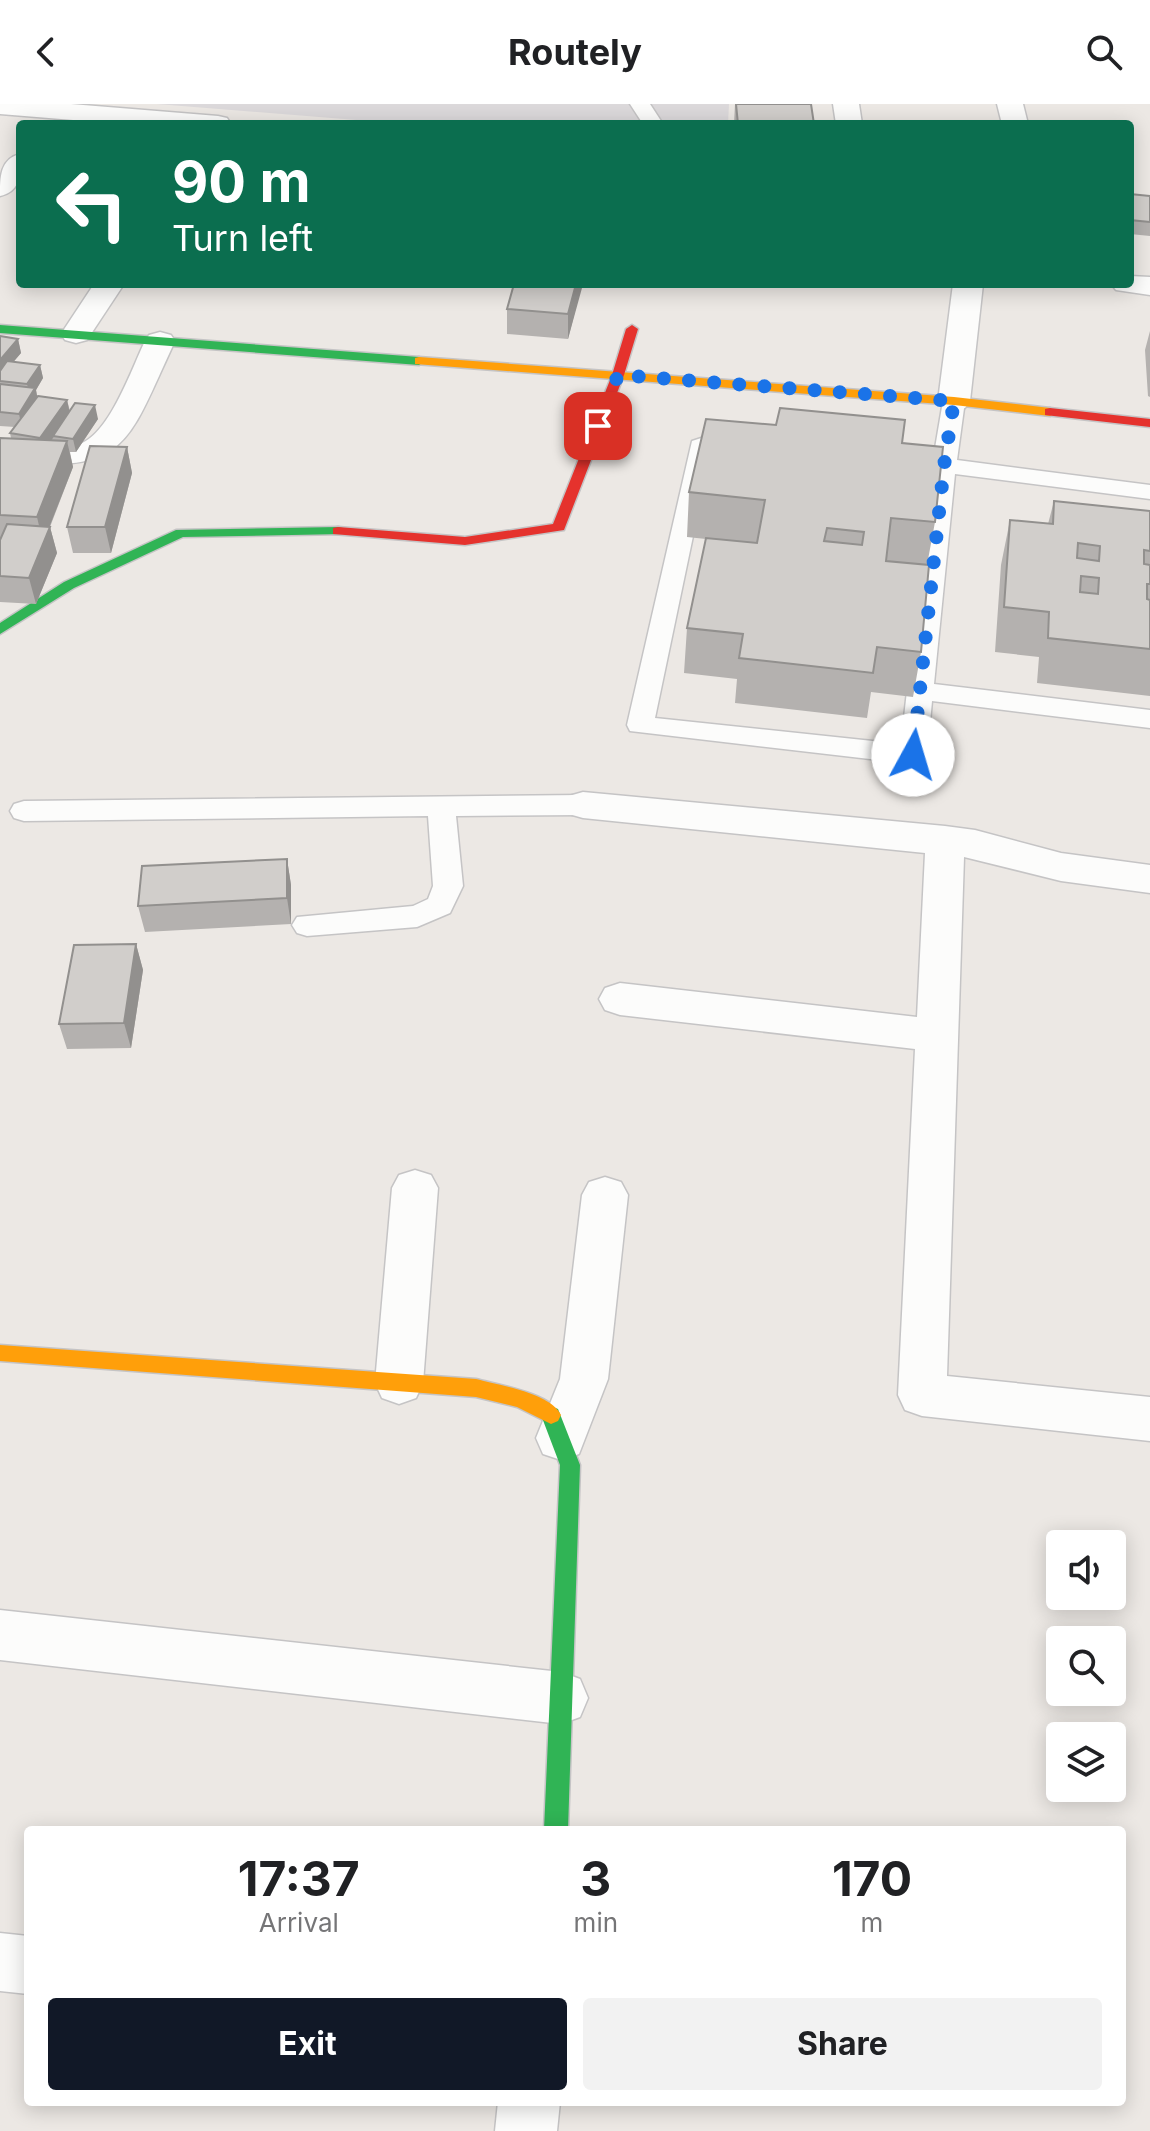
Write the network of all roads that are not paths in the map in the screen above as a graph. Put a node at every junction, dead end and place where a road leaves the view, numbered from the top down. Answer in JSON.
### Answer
{"nodes":[{"id":1,"x":0,"y":106,"type":"edge"},
{"id":2,"x":56,"y":117,"type":"edge"},
{"id":3,"x":122,"y":120,"type":"edge"},
{"id":4,"x":16,"y":167,"type":"edge"},
{"id":5,"x":0,"y":188,"type":"edge"},
{"id":6,"x":106,"y":288,"type":"edge"},
{"id":7,"x":968,"y":288,"type":"edge"},
{"id":8,"x":0,"y":329,"type":"edge"},
{"id":9,"x":632,"y":329,"type":"dead end"},
{"id":10,"x":76,"y":334,"type":"junction"},
{"id":11,"x":160,"y":341,"type":"junction"},
{"id":12,"x":618,"y":375,"type":"junction"},
{"id":13,"x":954,"y":401,"type":"junction"},
{"id":14,"x":1150,"y":423,"type":"edge"},
{"id":15,"x":0,"y":451,"type":"edge"},
{"id":16,"x":944,"y":466,"type":"junction"},
{"id":17,"x":1150,"y":492,"type":"edge"},
{"id":18,"x":0,"y":629,"type":"edge"},
{"id":19,"x":920,"y":691,"type":"junction"},
{"id":20,"x":1150,"y":719,"type":"edge"},
{"id":21,"x":583,"y":805,"type":"joint"},
{"id":22,"x":441,"y":806,"type":"junction"},
{"id":23,"x":24,"y":811,"type":"dead end"},
{"id":24,"x":945,"y":840,"type":"junction"},
{"id":25,"x":1150,"y":879,"type":"edge"},
{"id":26,"x":307,"y":925,"type":"dead end"},
{"id":27,"x":620,"y":999,"type":"dead end"},
{"id":28,"x":937,"y":1035,"type":"junction"},
{"id":29,"x":415,"y":1188,"type":"dead end"},
{"id":30,"x":605,"y":1195,"type":"dead end"},
{"id":31,"x":0,"y":1353,"type":"edge"},
{"id":32,"x":399,"y":1383,"type":"junction"},
{"id":33,"x":1150,"y":1419,"type":"edge"},
{"id":34,"x":561,"y":1438,"type":"junction"},
{"id":35,"x":0,"y":1635,"type":"edge"},
{"id":36,"x":561,"y":1698,"type":"junction"},
{"id":37,"x":556,"y":1826,"type":"edge"},
{"id":38,"x":0,"y":1962,"type":"edge"},
{"id":39,"x":24,"y":1965,"type":"edge"},
{"id":40,"x":529,"y":2106,"type":"edge"},
{"id":41,"x":526,"y":2131,"type":"edge"}],
"edges":[{"from":1,"to":2,"type":"street"},
{"from":2,"to":3,"type":"street"},
{"from":4,"to":5,"type":"street"},
{"from":6,"to":10,"type":"street"},
{"from":7,"to":13,"type":"street"},
{"from":8,"to":10,"type":"street"},
{"from":9,"to":12,"type":"street"},
{"from":10,"to":11,"type":"street"},
{"from":11,"to":12,"type":"street"},
{"from":11,"to":15,"type":"street"},
{"from":12,"to":13,"type":"street"},
{"from":12,"to":18,"type":"street"},
{"from":13,"to":14,"type":"street"},
{"from":13,"to":16,"type":"lane"},
{"from":16,"to":17,"type":"lane"},
{"from":16,"to":19,"type":"lane"},
{"from":16,"to":19,"type":"lane"},
{"from":19,"to":20,"type":"lane"},
{"from":21,"to":22,"type":"lane"},
{"from":21,"to":24,"type":"street"},
{"from":22,"to":23,"type":"lane"},
{"from":22,"to":26,"type":"lane"},
{"from":24,"to":25,"type":"street"},
{"from":24,"to":28,"type":"street"},
{"from":27,"to":28,"type":"street"},
{"from":28,"to":33,"type":"street"},
{"from":29,"to":32,"type":"street"},
{"from":30,"to":34,"type":"street"},
{"from":31,"to":32,"type":"street"},
{"from":32,"to":34,"type":"street"},
{"from":34,"to":36,"type":"street"},
{"from":35,"to":36,"type":"street"},
{"from":36,"to":37,"type":"street"},
{"from":38,"to":39,"type":"street"},
{"from":40,"to":41,"type":"street"}]}
